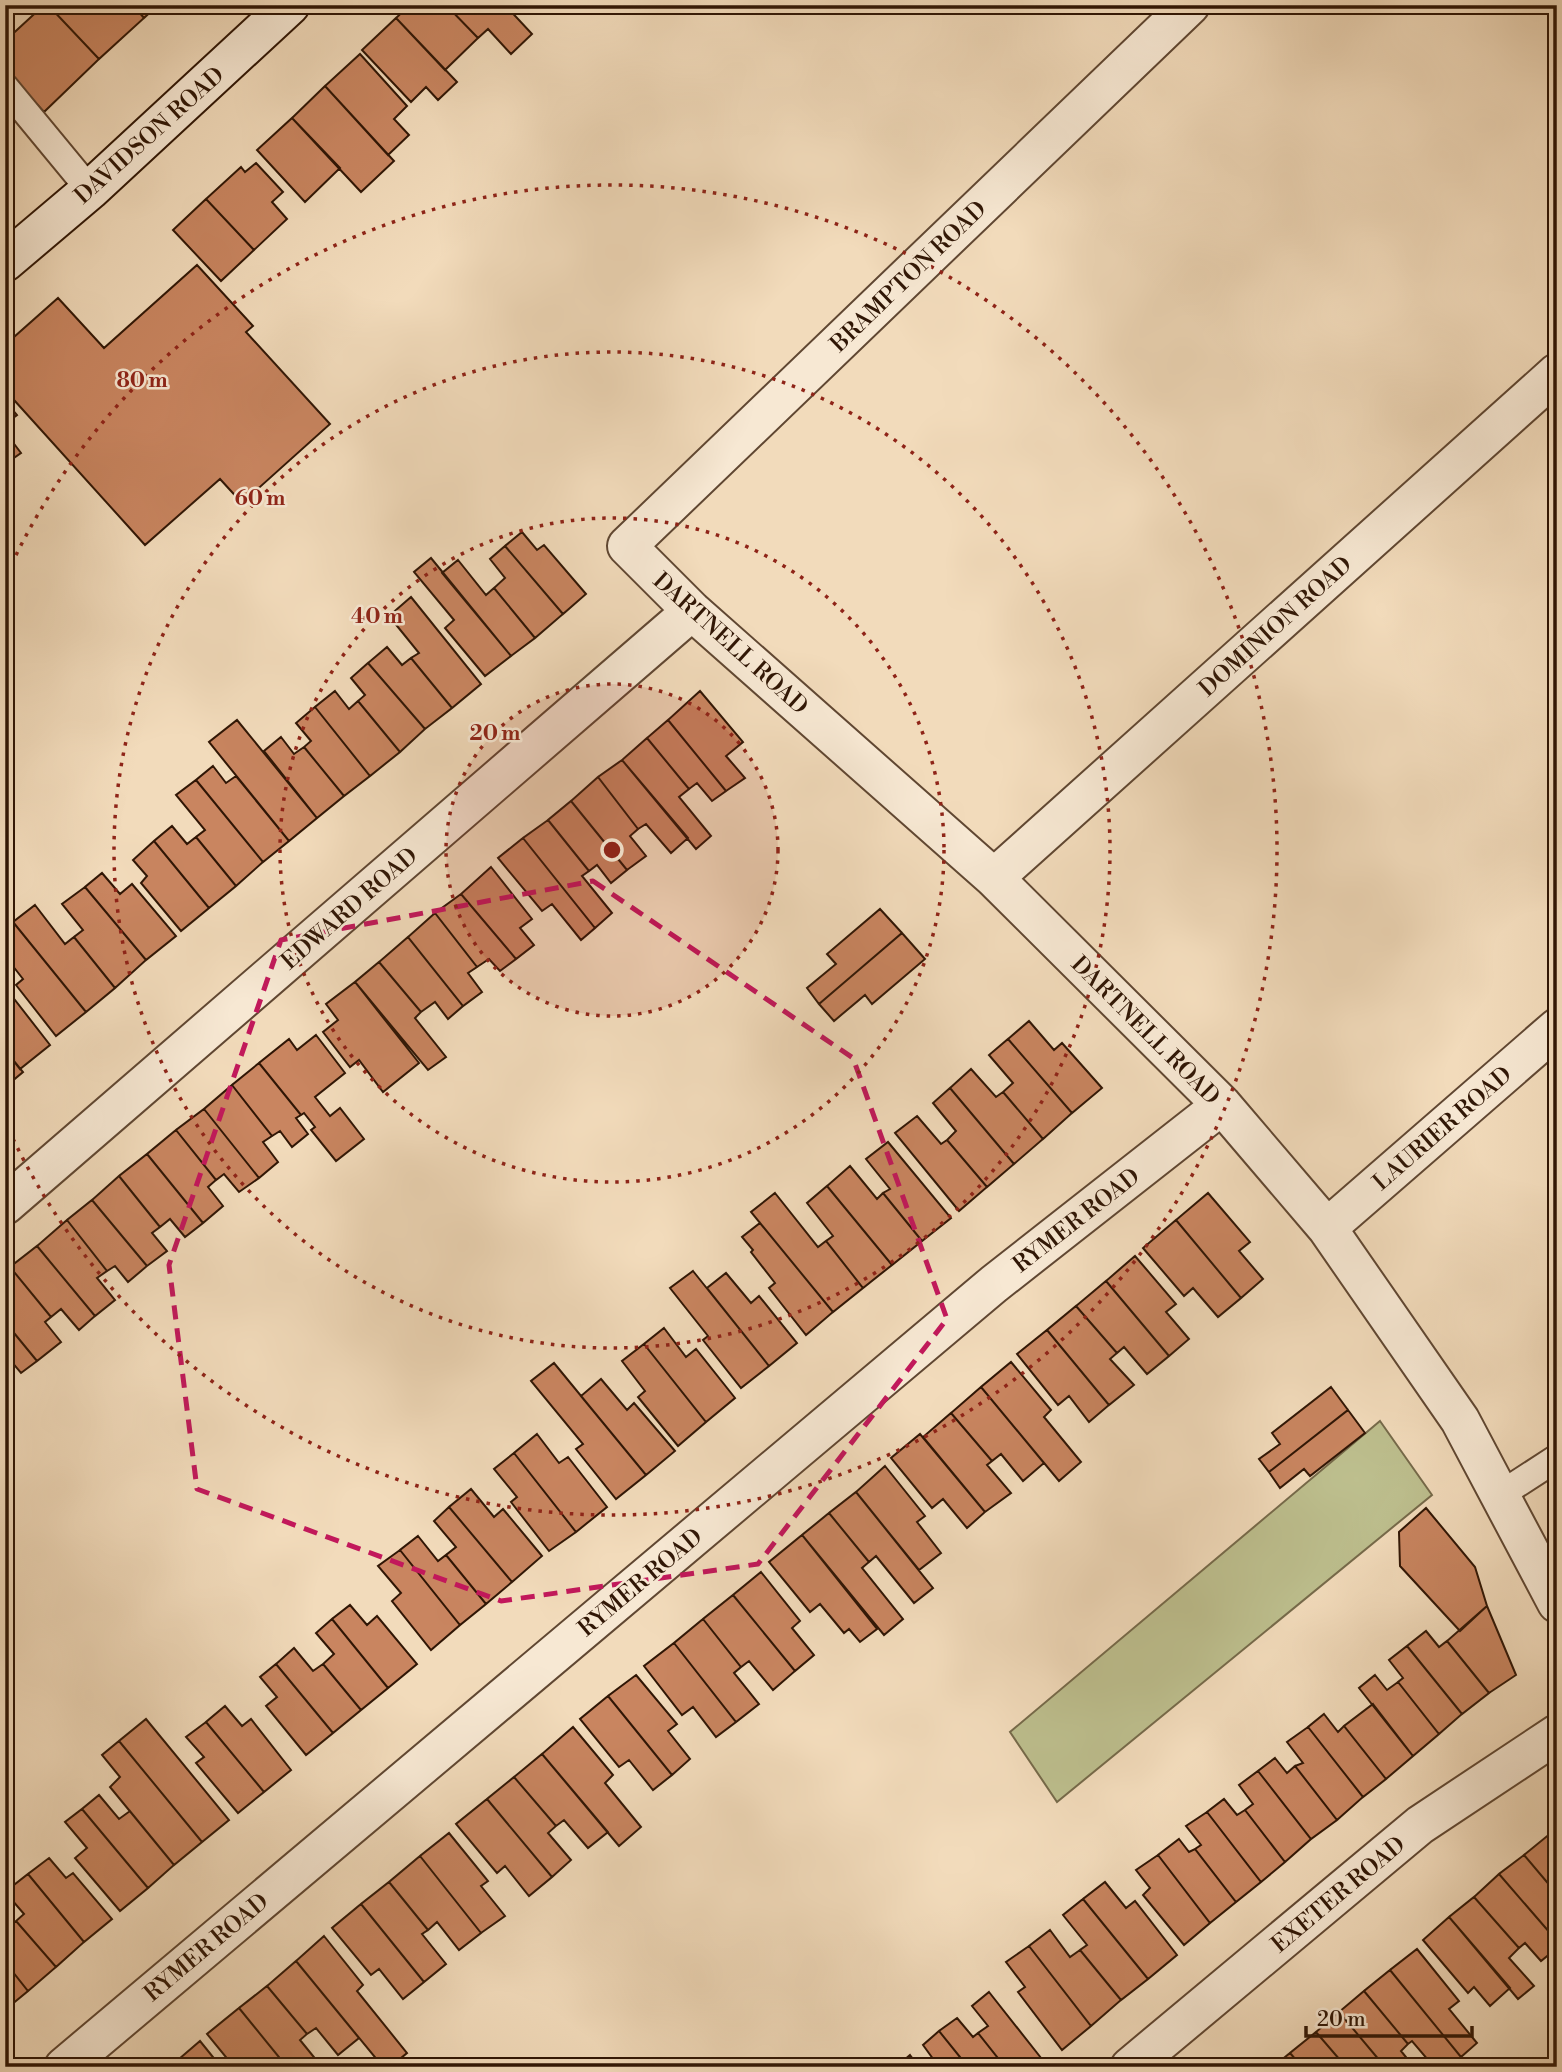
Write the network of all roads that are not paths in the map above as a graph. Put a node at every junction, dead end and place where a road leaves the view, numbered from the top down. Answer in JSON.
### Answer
{"nodes":[{"id":1,"x":290,"y":5,"type":"edge"},
{"id":2,"x":1190,"y":5,"type":"edge"},
{"id":3,"x":5,"y":87,"type":"edge"},
{"id":4,"x":90,"y":190,"type":"junction"},
{"id":5,"x":5,"y":262,"type":"edge"},
{"id":6,"x":1557,"y":373,"type":"edge"},
{"id":7,"x":627,"y":546,"type":"joint"},
{"id":8,"x":692,"y":611,"type":"junction"},
{"id":9,"x":994,"y":878,"type":"junction"},
{"id":10,"x":1557,"y":1028,"type":"edge"},
{"id":11,"x":1222,"y":1105,"type":"junction"},
{"id":12,"x":5,"y":1205,"type":"edge"},
{"id":13,"x":1326,"y":1228,"type":"junction"},
{"id":14,"x":1557,"y":1458,"type":"edge"},
{"id":15,"x":1500,"y":1495,"type":"junction"},
{"id":16,"x":1557,"y":1603,"type":"edge"},
{"id":17,"x":1557,"y":1734,"type":"edge"},
{"id":18,"x":64,"y":2067,"type":"edge"},
{"id":19,"x":1130,"y":2067,"type":"edge"}],
"edges":[{"from":1,"to":4,"type":"street","name":"DAVIDSON ROAD"},
{"from":2,"to":7,"type":"street","name":"BRAMPTON ROAD"},
{"from":3,"to":4,"type":"lane"},
{"from":4,"to":5,"type":"street","name":"DAVIDSON ROAD"},
{"from":6,"to":9,"type":"street","name":"DOMINION ROAD"},
{"from":7,"to":8,"type":"street","name":"DARTNELL ROAD"},
{"from":8,"to":9,"type":"street","name":"DARTNELL ROAD"},
{"from":8,"to":12,"type":"street","name":"EDWARD ROAD"},
{"from":9,"to":11,"type":"street","name":"DARTNELL ROAD"},
{"from":10,"to":13,"type":"street","name":"LAURIER ROAD"},
{"from":11,"to":13,"type":"street","name":"DARTNELL ROAD"},
{"from":11,"to":18,"type":"street","name":"RYMER ROAD"},
{"from":13,"to":15,"type":"street","name":"DARTNELL ROAD"},
{"from":14,"to":15,"type":"lane"},
{"from":15,"to":16,"type":"street","name":"DARTNELL ROAD"},
{"from":17,"to":19,"type":"street","name":"EXETER ROAD"}]}
